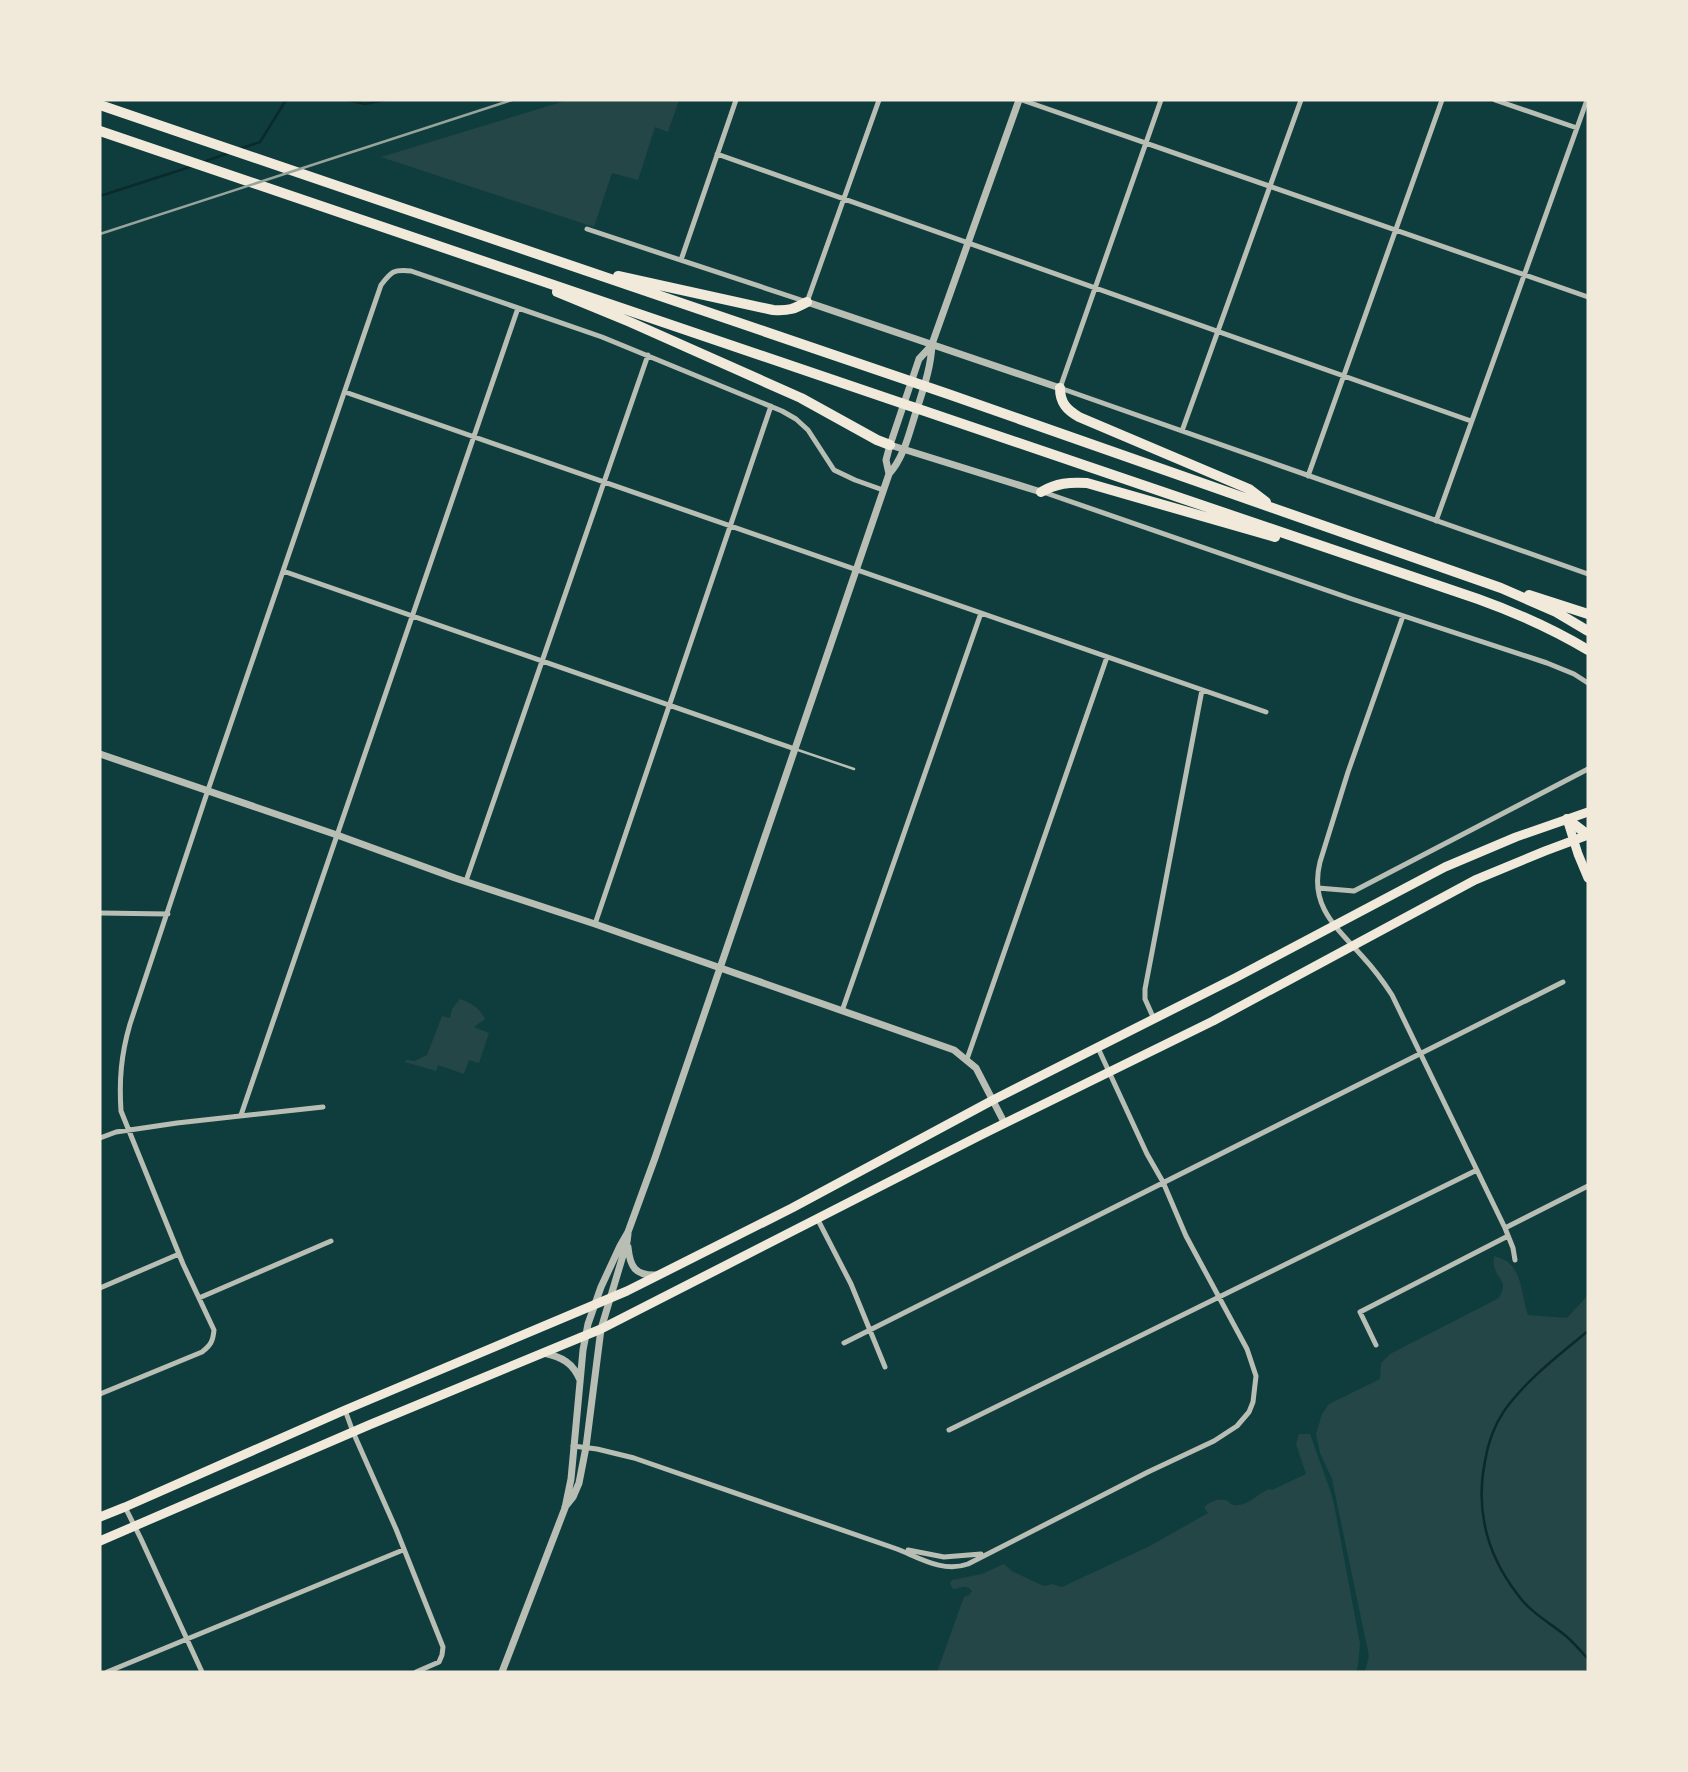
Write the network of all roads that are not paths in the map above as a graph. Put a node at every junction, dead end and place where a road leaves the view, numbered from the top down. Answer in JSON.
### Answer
{"nodes":[{"id":1,"x":736,"y":100,"type":"edge"},
{"id":2,"x":879,"y":100,"type":"edge"},
{"id":3,"x":1021,"y":100,"type":"edge"},
{"id":4,"x":1161,"y":100,"type":"edge"},
{"id":5,"x":1301,"y":100,"type":"edge"},
{"id":6,"x":1442,"y":100,"type":"edge"},
{"id":7,"x":1494,"y":100,"type":"edge"},
{"id":8,"x":1587,"y":100,"type":"edge"},
{"id":9,"x":100,"y":105,"type":"edge"},
{"id":10,"x":1577,"y":128,"type":"junction"},
{"id":11,"x":100,"y":131,"type":"edge"},
{"id":12,"x":1146,"y":143,"type":"junction"},
{"id":13,"x":717,"y":154,"type":"junction"},
{"id":14,"x":1270,"y":187,"type":"junction"},
{"id":15,"x":844,"y":199,"type":"junction"},
{"id":16,"x":587,"y":229,"type":"dead end"},
{"id":17,"x":1396,"y":230,"type":"junction"},
{"id":18,"x":968,"y":243,"type":"junction"},
{"id":19,"x":681,"y":260,"type":"junction"},
{"id":20,"x":568,"y":265,"type":"junction"},
{"id":21,"x":506,"y":269,"type":"junction"},
{"id":22,"x":1525,"y":274,"type":"junction"},
{"id":23,"x":1095,"y":288,"type":"junction"},
{"id":24,"x":1588,"y":297,"type":"edge"},
{"id":25,"x":807,"y":302,"type":"junction"},
{"id":26,"x":518,"y":308,"type":"junction"},
{"id":27,"x":1218,"y":331,"type":"junction"},
{"id":28,"x":932,"y":344,"type":"junction"},
{"id":29,"x":648,"y":355,"type":"junction"},
{"id":30,"x":1344,"y":376,"type":"junction"},
{"id":31,"x":1060,"y":388,"type":"junction"},
{"id":32,"x":345,"y":392,"type":"junction"},
{"id":33,"x":771,"y":406,"type":"junction"},
{"id":34,"x":1471,"y":421,"type":"junction"},
{"id":35,"x":1182,"y":431,"type":"junction"},
{"id":36,"x":474,"y":436,"type":"junction"},
{"id":37,"x":890,"y":445,"type":"junction"},
{"id":38,"x":904,"y":449,"type":"junction"},
{"id":39,"x":889,"y":474,"type":"junction"},
{"id":40,"x":1308,"y":476,"type":"junction"},
{"id":41,"x":604,"y":482,"type":"junction"},
{"id":42,"x":883,"y":490,"type":"junction"},
{"id":43,"x":1041,"y":492,"type":"junction"},
{"id":44,"x":1275,"y":509,"type":"junction"},
{"id":45,"x":1436,"y":521,"type":"junction"},
{"id":46,"x":730,"y":526,"type":"junction"},
{"id":47,"x":856,"y":569,"type":"junction"},
{"id":48,"x":283,"y":571,"type":"junction"},
{"id":49,"x":1407,"y":574,"type":"junction"},
{"id":50,"x":1588,"y":574,"type":"edge"},
{"id":51,"x":1501,"y":588,"type":"junction"},
{"id":52,"x":981,"y":613,"type":"junction"},
{"id":53,"x":1588,"y":614,"type":"edge"},
{"id":54,"x":412,"y":616,"type":"junction"},
{"id":55,"x":1403,"y":616,"type":"junction"},
{"id":56,"x":1588,"y":631,"type":"edge"},
{"id":57,"x":1588,"y":650,"type":"edge"},
{"id":58,"x":1107,"y":657,"type":"junction"},
{"id":59,"x":542,"y":661,"type":"junction"},
{"id":60,"x":1588,"y":683,"type":"edge"},
{"id":61,"x":1202,"y":690,"type":"junction"},
{"id":62,"x":670,"y":705,"type":"junction"},
{"id":63,"x":1266,"y":712,"type":"dead end"},
{"id":64,"x":795,"y":749,"type":"junction"},
{"id":65,"x":100,"y":754,"type":"edge"},
{"id":66,"x":854,"y":769,"type":"dead end"},
{"id":67,"x":1588,"y":769,"type":"edge"},
{"id":68,"x":208,"y":790,"type":"junction"},
{"id":69,"x":1588,"y":812,"type":"edge"},
{"id":70,"x":1567,"y":819,"type":"junction"},
{"id":71,"x":337,"y":835,"type":"junction"},
{"id":72,"x":1588,"y":835,"type":"edge"},
{"id":73,"x":1574,"y":840,"type":"junction"},
{"id":74,"x":1588,"y":878,"type":"edge"},
{"id":75,"x":466,"y":881,"type":"junction"},
{"id":76,"x":1318,"y":888,"type":"junction"},
{"id":77,"x":100,"y":913,"type":"edge"},
{"id":78,"x":168,"y":914,"type":"junction"},
{"id":79,"x":595,"y":924,"type":"junction"},
{"id":80,"x":1335,"y":926,"type":"junction"},
{"id":81,"x":1353,"y":947,"type":"junction"},
{"id":82,"x":719,"y":968,"type":"junction"},
{"id":83,"x":1563,"y":982,"type":"dead end"},
{"id":84,"x":842,"y":1011,"type":"junction"},
{"id":85,"x":1154,"y":1019,"type":"junction"},
{"id":86,"x":1098,"y":1048,"type":"junction"},
{"id":87,"x":1422,"y":1053,"type":"junction"},
{"id":88,"x":967,"y":1059,"type":"junction"},
{"id":89,"x":1109,"y":1073,"type":"junction"},
{"id":90,"x":993,"y":1100,"type":"junction"},
{"id":91,"x":323,"y":1107,"type":"dead end"},
{"id":92,"x":240,"y":1115,"type":"junction"},
{"id":93,"x":1005,"y":1124,"type":"junction"},
{"id":94,"x":128,"y":1130,"type":"junction"},
{"id":95,"x":100,"y":1138,"type":"edge"},
{"id":96,"x":1477,"y":1170,"type":"junction"},
{"id":97,"x":1163,"y":1182,"type":"junction"},
{"id":98,"x":1588,"y":1186,"type":"edge"},
{"id":99,"x":818,"y":1220,"type":"junction"},
{"id":100,"x":1505,"y":1228,"type":"junction"},
{"id":101,"x":628,"y":1232,"type":"junction"},
{"id":102,"x":1508,"y":1237,"type":"junction"},
{"id":103,"x":331,"y":1241,"type":"dead end"},
{"id":104,"x":627,"y":1242,"type":"junction"},
{"id":105,"x":179,"y":1254,"type":"junction"},
{"id":106,"x":1515,"y":1260,"type":"dead end"},
{"id":107,"x":661,"y":1274,"type":"junction"},
{"id":108,"x":100,"y":1288,"type":"edge"},
{"id":109,"x":1220,"y":1296,"type":"junction"},
{"id":110,"x":199,"y":1298,"type":"junction"},
{"id":111,"x":610,"y":1299,"type":"junction"},
{"id":112,"x":594,"y":1306,"type":"junction"},
{"id":113,"x":601,"y":1329,"type":"junction"},
{"id":114,"x":870,"y":1330,"type":"junction"},
{"id":115,"x":585,"y":1336,"type":"junction"},
{"id":116,"x":844,"y":1343,"type":"dead end"},
{"id":117,"x":1376,"y":1345,"type":"dead end"},
{"id":118,"x":543,"y":1353,"type":"junction"},
{"id":119,"x":885,"y":1367,"type":"dead end"},
{"id":120,"x":580,"y":1380,"type":"junction"},
{"id":121,"x":100,"y":1394,"type":"edge"},
{"id":122,"x":345,"y":1410,"type":"junction"},
{"id":123,"x":949,"y":1430,"type":"dead end"},
{"id":124,"x":353,"y":1432,"type":"junction"},
{"id":125,"x":573,"y":1446,"type":"junction"},
{"id":126,"x":586,"y":1447,"type":"junction"},
{"id":127,"x":125,"y":1507,"type":"junction"},
{"id":128,"x":565,"y":1508,"type":"junction"},
{"id":129,"x":100,"y":1517,"type":"edge"},
{"id":130,"x":134,"y":1525,"type":"junction"},
{"id":131,"x":100,"y":1541,"type":"edge"},
{"id":132,"x":897,"y":1549,"type":"junction"},
{"id":133,"x":403,"y":1550,"type":"junction"},
{"id":134,"x":988,"y":1552,"type":"junction"},
{"id":135,"x":188,"y":1639,"type":"junction"},
{"id":136,"x":107,"y":1672,"type":"edge"},
{"id":137,"x":202,"y":1672,"type":"edge"},
{"id":138,"x":416,"y":1672,"type":"edge"},
{"id":139,"x":502,"y":1672,"type":"edge"}],
"edges":[{"from":1,"to":13,"type":"street"},
{"from":2,"to":15,"type":"street"},
{"from":3,"to":12,"type":"street"},
{"from":3,"to":18,"type":"street"},
{"from":4,"to":12,"type":"street"},
{"from":5,"to":14,"type":"street"},
{"from":6,"to":17,"type":"street"},
{"from":7,"to":10,"type":"street"},
{"from":8,"to":10,"type":"street"},
{"from":9,"to":20,"type":"highway"},
{"from":10,"to":22,"type":"street"},
{"from":11,"to":21,"type":"highway"},
{"from":12,"to":14,"type":"street"},
{"from":12,"to":23,"type":"street"},
{"from":13,"to":15,"type":"street"},
{"from":13,"to":19,"type":"street"},
{"from":14,"to":17,"type":"street"},
{"from":14,"to":27,"type":"street"},
{"from":15,"to":18,"type":"street"},
{"from":15,"to":25,"type":"street"},
{"from":16,"to":19,"type":"street"},
{"from":17,"to":22,"type":"street"},
{"from":17,"to":30,"type":"street"},
{"from":18,"to":23,"type":"street"},
{"from":18,"to":28,"type":"street"},
{"from":19,"to":25,"type":"street"},
{"from":20,"to":25,"type":"highway"},
{"from":20,"to":44,"type":"highway"},
{"from":21,"to":37,"type":"highway"},
{"from":21,"to":49,"type":"highway"},
{"from":22,"to":24,"type":"street"},
{"from":22,"to":34,"type":"street"},
{"from":23,"to":27,"type":"street"},
{"from":23,"to":31,"type":"street"},
{"from":25,"to":28,"type":"street"},
{"from":26,"to":29,"type":"street"},
{"from":26,"to":32,"type":"street"},
{"from":26,"to":36,"type":"street"},
{"from":27,"to":30,"type":"street"},
{"from":27,"to":35,"type":"street"},
{"from":28,"to":31,"type":"street"},
{"from":28,"to":37,"type":"street"},
{"from":28,"to":38,"type":"street"},
{"from":29,"to":33,"type":"street"},
{"from":29,"to":41,"type":"street"},
{"from":30,"to":34,"type":"street"},
{"from":30,"to":40,"type":"street"},
{"from":31,"to":35,"type":"street"},
{"from":31,"to":44,"type":"highway"},
{"from":32,"to":36,"type":"street"},
{"from":32,"to":48,"type":"street"},
{"from":33,"to":42,"type":"street"},
{"from":33,"to":46,"type":"street"},
{"from":34,"to":45,"type":"street"},
{"from":35,"to":40,"type":"street"},
{"from":36,"to":41,"type":"street"},
{"from":36,"to":54,"type":"street"},
{"from":37,"to":38,"type":"street"},
{"from":37,"to":39,"type":"street"},
{"from":38,"to":39,"type":"street"},
{"from":38,"to":43,"type":"street"},
{"from":39,"to":42,"type":"street"},
{"from":40,"to":45,"type":"street"},
{"from":41,"to":46,"type":"street"},
{"from":41,"to":59,"type":"street"},
{"from":42,"to":47,"type":"street"},
{"from":43,"to":49,"type":"highway"},
{"from":43,"to":55,"type":"street"},
{"from":44,"to":51,"type":"highway"},
{"from":45,"to":50,"type":"street"},
{"from":46,"to":47,"type":"street"},
{"from":46,"to":62,"type":"street"},
{"from":47,"to":52,"type":"street"},
{"from":47,"to":64,"type":"street"},
{"from":48,"to":54,"type":"street"},
{"from":48,"to":68,"type":"street"},
{"from":49,"to":57,"type":"highway"},
{"from":51,"to":53,"type":"highway"},
{"from":51,"to":56,"type":"highway"},
{"from":52,"to":58,"type":"street"},
{"from":52,"to":84,"type":"street"},
{"from":54,"to":59,"type":"street"},
{"from":54,"to":71,"type":"street"},
{"from":55,"to":60,"type":"street"},
{"from":55,"to":76,"type":"street"},
{"from":58,"to":61,"type":"street"},
{"from":58,"to":88,"type":"street"},
{"from":59,"to":62,"type":"street"},
{"from":59,"to":75,"type":"street"},
{"from":61,"to":63,"type":"street"},
{"from":61,"to":85,"type":"street"},
{"from":62,"to":64,"type":"street"},
{"from":62,"to":79,"type":"street"},
{"from":64,"to":66,"type":"lane"},
{"from":64,"to":82,"type":"street"},
{"from":65,"to":68,"type":"street"},
{"from":67,"to":76,"type":"street"},
{"from":68,"to":71,"type":"street"},
{"from":68,"to":78,"type":"street"},
{"from":69,"to":70,"type":"main road"},
{"from":70,"to":72,"type":"highway"},
{"from":70,"to":73,"type":"main road"},
{"from":70,"to":80,"type":"main road"},
{"from":71,"to":75,"type":"street"},
{"from":71,"to":92,"type":"street"},
{"from":72,"to":73,"type":"main road"},
{"from":73,"to":74,"type":"main road"},
{"from":73,"to":81,"type":"main road"},
{"from":75,"to":79,"type":"street"},
{"from":76,"to":80,"type":"street"},
{"from":77,"to":78,"type":"street"},
{"from":78,"to":94,"type":"street"},
{"from":79,"to":82,"type":"street"},
{"from":80,"to":81,"type":"street"},
{"from":80,"to":85,"type":"main road"},
{"from":81,"to":87,"type":"street"},
{"from":81,"to":89,"type":"main road"},
{"from":82,"to":84,"type":"street"},
{"from":82,"to":101,"type":"street"},
{"from":83,"to":87,"type":"street"},
{"from":84,"to":88,"type":"street"},
{"from":85,"to":86,"type":"main road"},
{"from":86,"to":89,"type":"street"},
{"from":86,"to":90,"type":"main road"},
{"from":87,"to":96,"type":"street"},
{"from":87,"to":97,"type":"street"},
{"from":88,"to":90,"type":"street"},
{"from":89,"to":93,"type":"main road"},
{"from":89,"to":97,"type":"street"},
{"from":90,"to":93,"type":"street"},
{"from":90,"to":107,"type":"main road"},
{"from":91,"to":92,"type":"street"},
{"from":92,"to":94,"type":"street"},
{"from":93,"to":99,"type":"main road"},
{"from":94,"to":95,"type":"street"},
{"from":94,"to":105,"type":"street"},
{"from":96,"to":100,"type":"street"},
{"from":96,"to":109,"type":"street"},
{"from":97,"to":109,"type":"street"},
{"from":97,"to":114,"type":"street"},
{"from":98,"to":100,"type":"street"},
{"from":99,"to":113,"type":"main road"},
{"from":99,"to":114,"type":"street"},
{"from":100,"to":102,"type":"street"},
{"from":101,"to":104,"type":"street"},
{"from":101,"to":112,"type":"street"},
{"from":102,"to":106,"type":"street"},
{"from":102,"to":117,"type":"street"},
{"from":103,"to":110,"type":"street"},
{"from":104,"to":107,"type":"street"},
{"from":104,"to":111,"type":"street"},
{"from":105,"to":108,"type":"street"},
{"from":105,"to":110,"type":"street"},
{"from":107,"to":111,"type":"main road"},
{"from":109,"to":123,"type":"street"},
{"from":109,"to":134,"type":"street"},
{"from":110,"to":121,"type":"street"},
{"from":111,"to":112,"type":"main road"},
{"from":111,"to":113,"type":"street"},
{"from":112,"to":115,"type":"street"},
{"from":112,"to":122,"type":"main road"},
{"from":113,"to":115,"type":"main road"},
{"from":113,"to":126,"type":"street"},
{"from":114,"to":116,"type":"street"},
{"from":114,"to":119,"type":"street"},
{"from":115,"to":118,"type":"main road"},
{"from":115,"to":120,"type":"street"},
{"from":118,"to":120,"type":"street"},
{"from":118,"to":124,"type":"main road"},
{"from":120,"to":125,"type":"street"},
{"from":122,"to":124,"type":"street"},
{"from":122,"to":127,"type":"main road"},
{"from":124,"to":130,"type":"main road"},
{"from":124,"to":133,"type":"street"},
{"from":125,"to":126,"type":"street"},
{"from":125,"to":128,"type":"street"},
{"from":126,"to":128,"type":"street"},
{"from":126,"to":132,"type":"street"},
{"from":127,"to":129,"type":"main road"},
{"from":127,"to":130,"type":"street"},
{"from":128,"to":139,"type":"street"},
{"from":130,"to":131,"type":"main road"},
{"from":130,"to":135,"type":"street"},
{"from":132,"to":134,"type":"street"},
{"from":132,"to":134,"type":"street"},
{"from":133,"to":135,"type":"street"},
{"from":133,"to":138,"type":"street"},
{"from":135,"to":136,"type":"street"},
{"from":135,"to":137,"type":"street"}]}
